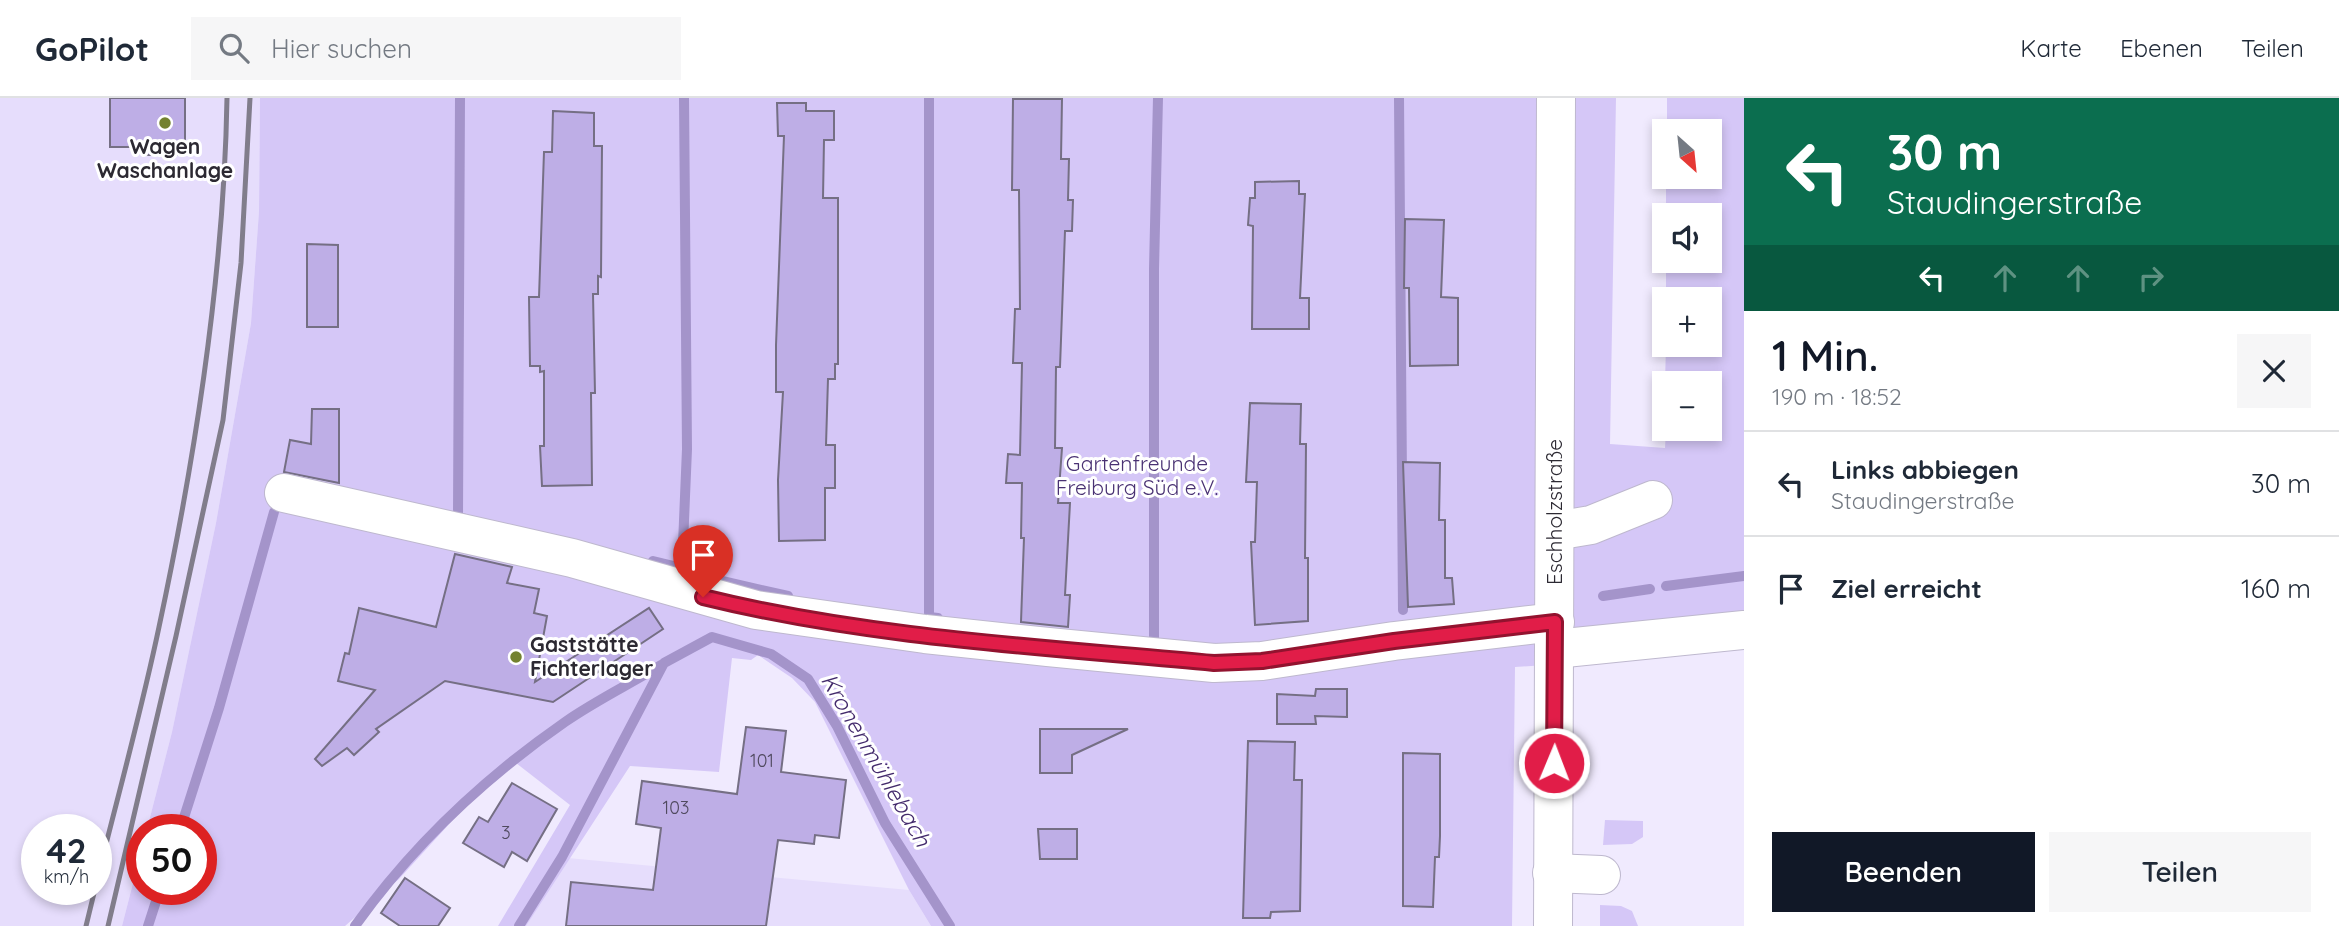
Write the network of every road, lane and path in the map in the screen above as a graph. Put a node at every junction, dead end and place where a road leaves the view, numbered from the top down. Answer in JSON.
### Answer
{"nodes":[{"id":1,"x":1556,"y":98,"type":"edge"},
{"id":2,"x":284,"y":493,"type":"dead end"},
{"id":3,"x":1653,"y":500,"type":"dead end"},
{"id":4,"x":1555,"y":531,"type":"junction"},
{"id":5,"x":1744,"y":630,"type":"edge"},
{"id":6,"x":1555,"y":636,"type":"junction"},
{"id":7,"x":1552,"y":873,"type":"junction"},
{"id":8,"x":1601,"y":875,"type":"dead end"},
{"id":9,"x":1553,"y":926,"type":"edge"}],
"edges":[{"from":1,"to":4,"type":"main road","name":"Eschholzstraße"},
{"from":2,"to":6,"type":"main road"},
{"from":3,"to":4,"type":"main road"},
{"from":4,"to":6,"type":"main road","name":"Eschholzstraße"},
{"from":5,"to":6,"type":"main road"},
{"from":6,"to":7,"type":"main road","name":"Eschholzstraße"},
{"from":7,"to":8,"type":"main road"},
{"from":7,"to":9,"type":"main road","name":"Eschholzstraße"}]}
